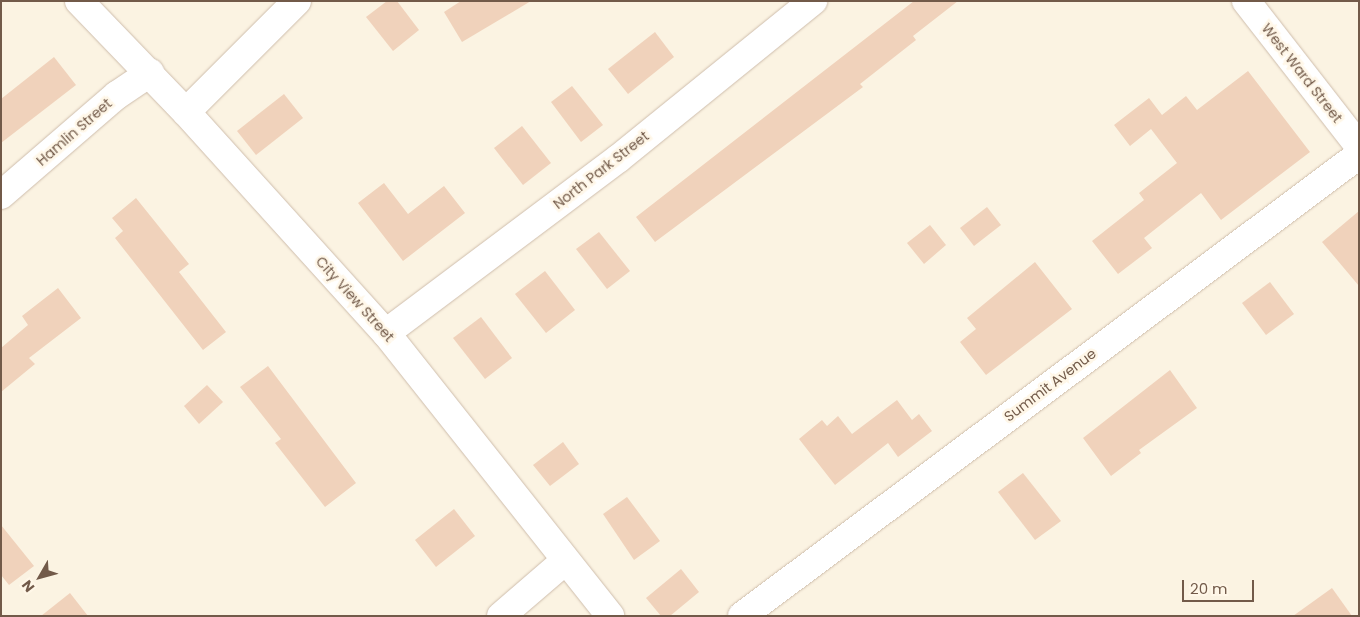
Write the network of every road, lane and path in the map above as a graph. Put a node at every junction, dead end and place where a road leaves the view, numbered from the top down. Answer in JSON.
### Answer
{"nodes":[{"id":1,"x":79,"y":1,"type":"edge"},
{"id":2,"x":297,"y":1,"type":"edge"},
{"id":3,"x":813,"y":1,"type":"edge"},
{"id":4,"x":1246,"y":1,"type":"edge"},
{"id":5,"x":150,"y":73,"type":"junction"},
{"id":6,"x":186,"y":112,"type":"junction"},
{"id":7,"x":1359,"y":146,"type":"edge"},
{"id":8,"x":1359,"y":155,"type":"edge"},
{"id":9,"x":1,"y":195,"type":"edge"},
{"id":10,"x":386,"y":333,"type":"junction"},
{"id":11,"x":566,"y":561,"type":"junction"},
{"id":12,"x":502,"y":616,"type":"edge"},
{"id":13,"x":610,"y":616,"type":"edge"},
{"id":14,"x":742,"y":616,"type":"edge"}],
"edges":[{"from":1,"to":5,"type":"street","name":"City View Street"},
{"from":2,"to":6,"type":"street"},
{"from":3,"to":10,"type":"street","name":"North Park Street"},
{"from":4,"to":7,"type":"street","name":"West Ward Street"},
{"from":5,"to":6,"type":"street","name":"City View Street"},
{"from":5,"to":9,"type":"street","name":"Hamlin Street"},
{"from":6,"to":10,"type":"street","name":"City View Street"},
{"from":8,"to":14,"type":"street","name":"Summit Avenue"},
{"from":10,"to":11,"type":"street","name":"City View Street"},
{"from":11,"to":12,"type":"street"},
{"from":11,"to":13,"type":"street","name":"City View Street"}]}
